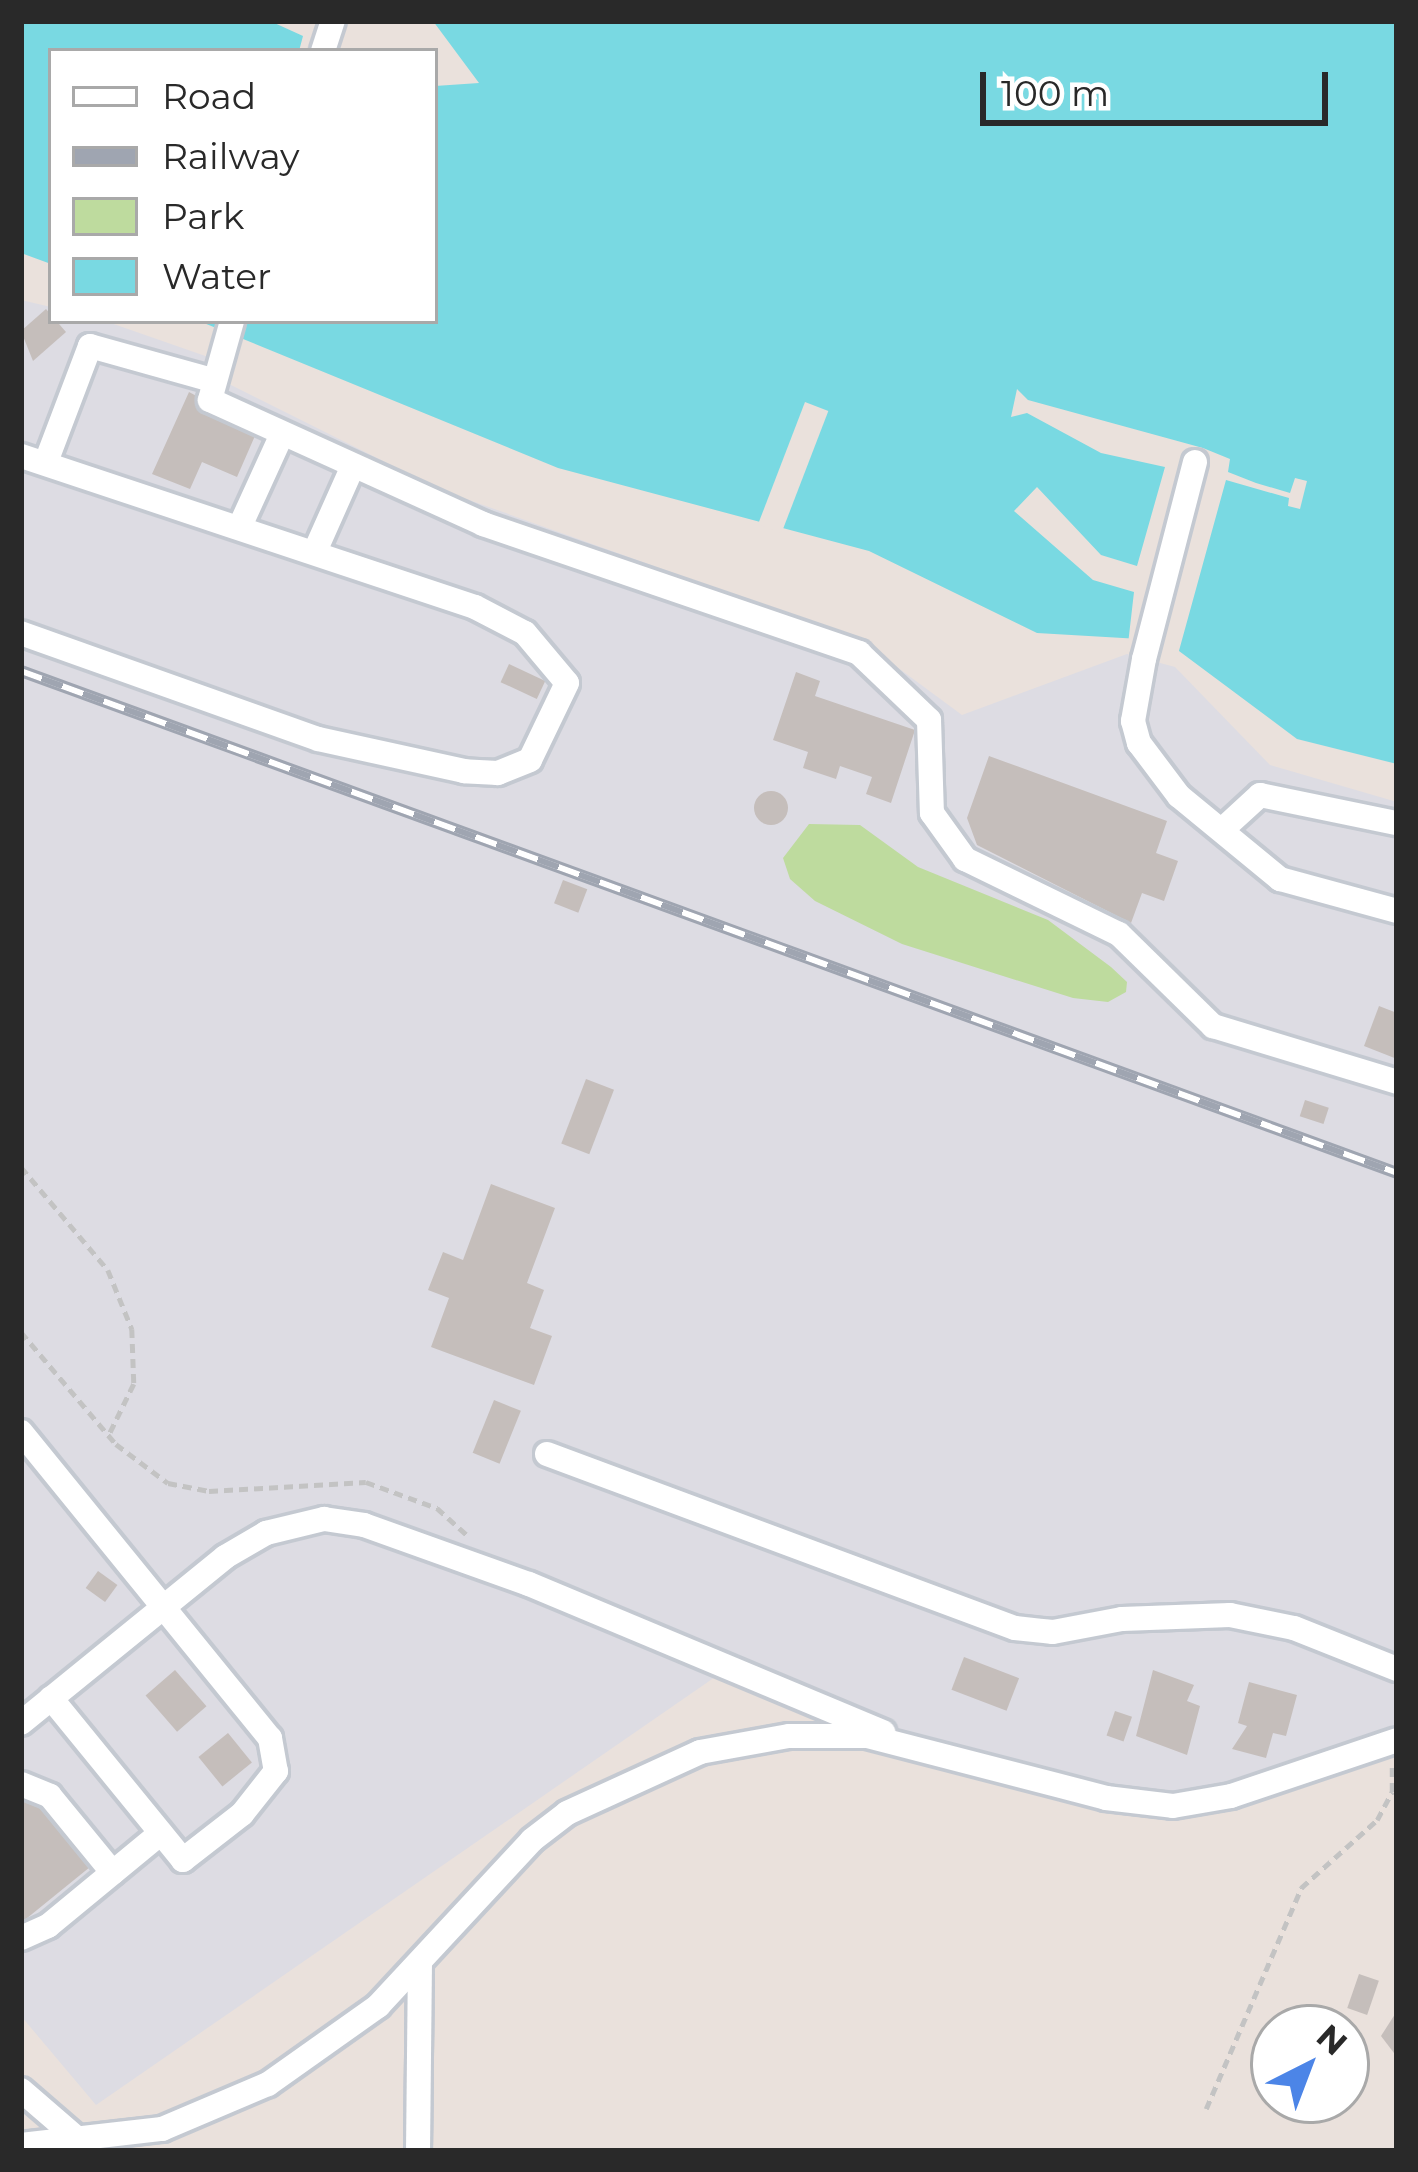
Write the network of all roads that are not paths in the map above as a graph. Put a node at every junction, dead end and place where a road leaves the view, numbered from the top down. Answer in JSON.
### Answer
{"nodes":[{"id":1,"x":231,"y":324,"type":"edge"},
{"id":2,"x":212,"y":380,"type":"junction"},
{"id":3,"x":282,"y":434,"type":"junction"},
{"id":4,"x":33,"y":459,"type":"edge"},
{"id":5,"x":1195,"y":462,"type":"dead end"},
{"id":6,"x":352,"y":468,"type":"junction"},
{"id":7,"x":241,"y":524,"type":"junction"},
{"id":8,"x":316,"y":549,"type":"junction"},
{"id":9,"x":21,"y":633,"type":"edge"},
{"id":10,"x":1397,"y":823,"type":"edge"},
{"id":11,"x":1224,"y":828,"type":"junction"},
{"id":12,"x":1397,"y":911,"type":"edge"},
{"id":13,"x":1397,"y":1082,"type":"edge"},
{"id":14,"x":21,"y":1432,"type":"edge"},
{"id":15,"x":547,"y":1454,"type":"dead end"},
{"id":16,"x":162,"y":1606,"type":"junction"},
{"id":17,"x":1397,"y":1669,"type":"edge"},
{"id":18,"x":51,"y":1698,"type":"junction"},
{"id":19,"x":21,"y":1723,"type":"edge"},
{"id":20,"x":1392,"y":1742,"type":"edge"},
{"id":21,"x":913,"y":1744,"type":"junction"},
{"id":22,"x":21,"y":1784,"type":"edge"},
{"id":23,"x":160,"y":1833,"type":"junction"},
{"id":24,"x":112,"y":1874,"type":"junction"},
{"id":25,"x":21,"y":1938,"type":"edge"},
{"id":26,"x":420,"y":1966,"type":"junction"},
{"id":27,"x":21,"y":2090,"type":"edge"},
{"id":28,"x":80,"y":2141,"type":"junction"},
{"id":29,"x":21,"y":2145,"type":"edge"},
{"id":30,"x":418,"y":2151,"type":"edge"}],
"edges":[{"from":1,"to":2,"type":"street"},
{"from":2,"to":3,"type":"street"},
{"from":2,"to":4,"type":"street"},
{"from":3,"to":6,"type":"street"},
{"from":3,"to":7,"type":"street"},
{"from":4,"to":7,"type":"street"},
{"from":5,"to":11,"type":"street"},
{"from":6,"to":8,"type":"street"},
{"from":6,"to":13,"type":"street"},
{"from":7,"to":8,"type":"street"},
{"from":8,"to":9,"type":"street"},
{"from":10,"to":11,"type":"street"},
{"from":11,"to":12,"type":"street"},
{"from":14,"to":16,"type":"street"},
{"from":15,"to":17,"type":"street"},
{"from":16,"to":18,"type":"street"},
{"from":16,"to":21,"type":"street"},
{"from":16,"to":23,"type":"street"},
{"from":18,"to":19,"type":"street"},
{"from":18,"to":23,"type":"street"},
{"from":20,"to":21,"type":"street"},
{"from":21,"to":26,"type":"street"},
{"from":22,"to":24,"type":"street"},
{"from":23,"to":24,"type":"street"},
{"from":24,"to":25,"type":"street"},
{"from":26,"to":28,"type":"street"},
{"from":26,"to":30,"type":"street"},
{"from":27,"to":28,"type":"street"},
{"from":28,"to":29,"type":"street"}]}
